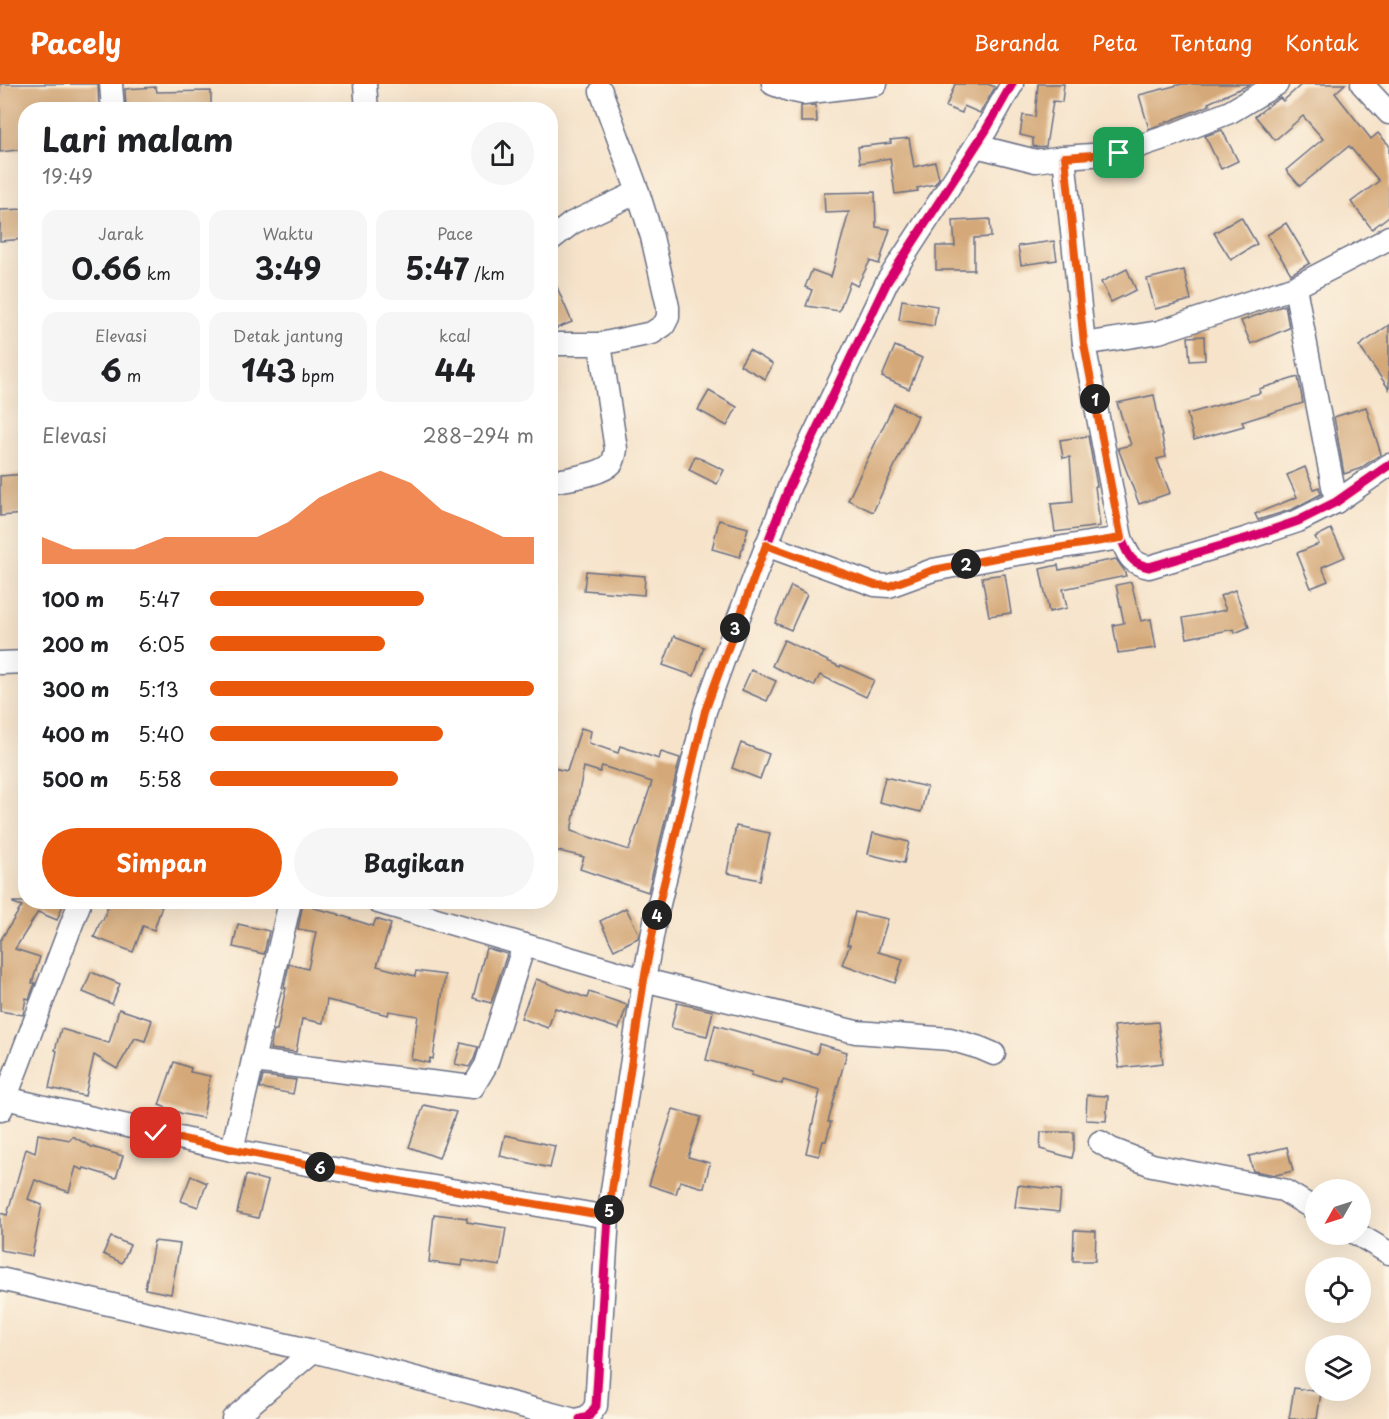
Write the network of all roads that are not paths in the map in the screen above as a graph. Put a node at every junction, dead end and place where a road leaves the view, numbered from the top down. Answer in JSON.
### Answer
{"nodes":[{"id":1,"x":111,"y":84,"type":"edge"},
{"id":2,"x":366,"y":84,"type":"edge"},
{"id":3,"x":773,"y":84,"type":"edge"},
{"id":4,"x":876,"y":84,"type":"edge"},
{"id":5,"x":1277,"y":84,"type":"edge"},
{"id":6,"x":1362,"y":84,"type":"edge"},
{"id":7,"x":1007,"y":86,"type":"edge"},
{"id":8,"x":602,"y":91,"type":"dead end"},
{"id":9,"x":112,"y":102,"type":"edge"},
{"id":10,"x":367,"y":102,"type":"edge"},
{"id":11,"x":1389,"y":113,"type":"edge"},
{"id":12,"x":976,"y":146,"type":"junction"},
{"id":13,"x":1065,"y":157,"type":"junction"},
{"id":14,"x":638,"y":192,"type":"junction"},
{"id":15,"x":558,"y":234,"type":"edge"},
{"id":16,"x":1389,"y":237,"type":"edge"},
{"id":17,"x":1295,"y":287,"type":"junction"},
{"id":18,"x":558,"y":344,"type":"edge"},
{"id":19,"x":600,"y":344,"type":"junction"},
{"id":20,"x":1084,"y":344,"type":"junction"},
{"id":21,"x":1389,"y":465,"type":"edge"},
{"id":22,"x":558,"y":480,"type":"edge"},
{"id":23,"x":1336,"y":502,"type":"junction"},
{"id":24,"x":1121,"y":538,"type":"junction"},
{"id":25,"x":766,"y":545,"type":"junction"},
{"id":26,"x":18,"y":662,"type":"edge"},
{"id":27,"x":0,"y":663,"type":"edge"},
{"id":28,"x":77,"y":909,"type":"edge"},
{"id":29,"x":288,"y":909,"type":"edge"},
{"id":30,"x":402,"y":909,"type":"edge"},
{"id":31,"x":524,"y":945,"type":"junction"},
{"id":32,"x":644,"y":980,"type":"junction"},
{"id":33,"x":994,"y":1054,"type":"dead end"},
{"id":34,"x":253,"y":1061,"type":"junction"},
{"id":35,"x":3,"y":1105,"type":"edge"},
{"id":36,"x":1101,"y":1142,"type":"dead end"},
{"id":37,"x":232,"y":1150,"type":"junction"},
{"id":38,"x":1305,"y":1203,"type":"edge"},
{"id":39,"x":608,"y":1216,"type":"junction"},
{"id":40,"x":1371,"y":1242,"type":"edge"},
{"id":41,"x":1389,"y":1253,"type":"edge"},
{"id":42,"x":0,"y":1279,"type":"edge"},
{"id":43,"x":313,"y":1351,"type":"junction"},
{"id":44,"x":233,"y":1419,"type":"edge"},
{"id":45,"x":571,"y":1419,"type":"edge"},
{"id":46,"x":580,"y":1419,"type":"edge"}],
"edges":[{"from":1,"to":9,"type":"street"},
{"from":2,"to":10,"type":"street"},
{"from":3,"to":4,"type":"street"},
{"from":5,"to":13,"type":"street"},
{"from":6,"to":11,"type":"street"},
{"from":7,"to":12,"type":"street"},
{"from":8,"to":14,"type":"street"},
{"from":12,"to":13,"type":"street"},
{"from":12,"to":25,"type":"street"},
{"from":13,"to":20,"type":"street"},
{"from":14,"to":15,"type":"street"},
{"from":14,"to":19,"type":"street"},
{"from":16,"to":17,"type":"street"},
{"from":17,"to":20,"type":"street"},
{"from":17,"to":23,"type":"street"},
{"from":18,"to":19,"type":"street"},
{"from":19,"to":22,"type":"street"},
{"from":20,"to":24,"type":"street"},
{"from":21,"to":23,"type":"street"},
{"from":23,"to":24,"type":"street"},
{"from":24,"to":25,"type":"street"},
{"from":25,"to":32,"type":"street"},
{"from":26,"to":27,"type":"street"},
{"from":28,"to":35,"type":"street"},
{"from":29,"to":34,"type":"street"},
{"from":30,"to":31,"type":"street"},
{"from":31,"to":32,"type":"street"},
{"from":31,"to":34,"type":"street"},
{"from":32,"to":33,"type":"street"},
{"from":32,"to":39,"type":"street"},
{"from":34,"to":37,"type":"street"},
{"from":35,"to":37,"type":"street"},
{"from":36,"to":38,"type":"street"},
{"from":37,"to":39,"type":"street"},
{"from":39,"to":46,"type":"street"},
{"from":40,"to":41,"type":"street"},
{"from":42,"to":43,"type":"street"},
{"from":43,"to":44,"type":"street"},
{"from":43,"to":45,"type":"street"}]}
